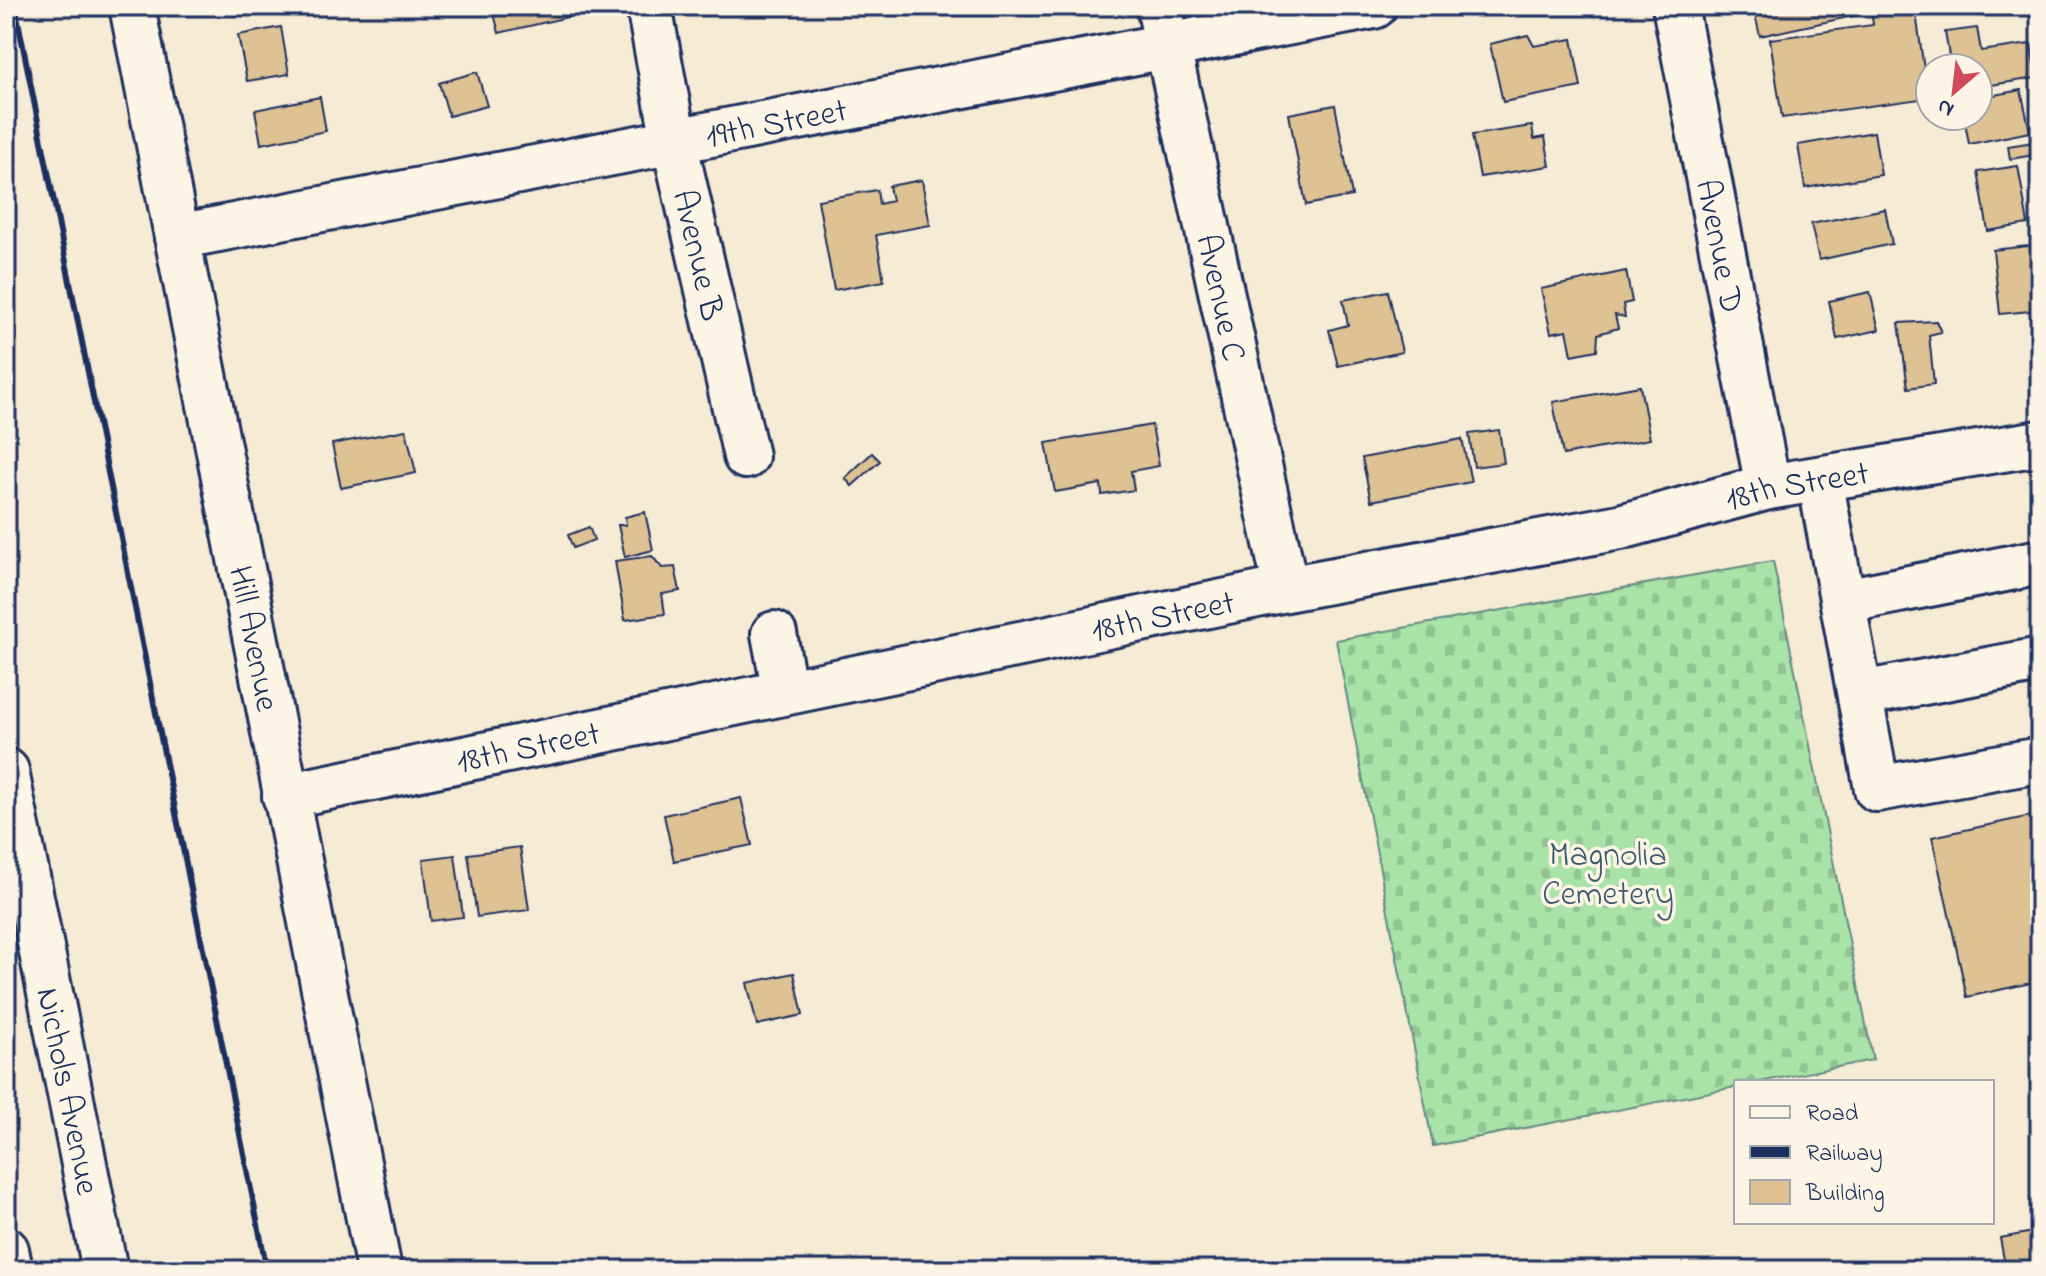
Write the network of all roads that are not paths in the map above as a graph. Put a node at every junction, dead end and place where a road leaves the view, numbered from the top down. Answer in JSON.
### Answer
{"nodes":[{"id":1,"x":132,"y":6,"type":"edge"},
{"id":2,"x":649,"y":6,"type":"edge"},
{"id":3,"x":1374,"y":6,"type":"edge"},
{"id":4,"x":1675,"y":6,"type":"edge"},
{"id":5,"x":1163,"y":26,"type":"edge"},
{"id":6,"x":674,"y":141,"type":"junction"},
{"id":7,"x":177,"y":237,"type":"junction"},
{"id":8,"x":2040,"y":443,"type":"edge"},
{"id":9,"x":746,"y":456,"type":"dead end"},
{"id":10,"x":1820,"y":479,"type":"junction"},
{"id":11,"x":1768,"y":487,"type":"junction"},
{"id":12,"x":2040,"y":562,"type":"edge"},
{"id":13,"x":1286,"y":589,"type":"junction"},
{"id":14,"x":1844,"y":601,"type":"junction"},
{"id":15,"x":774,"y":634,"type":"dead end"},
{"id":16,"x":2040,"y":660,"type":"edge"},
{"id":17,"x":785,"y":692,"type":"junction"},
{"id":18,"x":1861,"y":694,"type":"junction"},
{"id":19,"x":2040,"y":760,"type":"edge"},
{"id":20,"x":6,"y":771,"type":"edge"},
{"id":21,"x":285,"y":796,"type":"junction"},
{"id":22,"x":6,"y":1250,"type":"edge"},
{"id":23,"x":10,"y":1270,"type":"edge"},
{"id":24,"x":105,"y":1270,"type":"edge"},
{"id":25,"x":379,"y":1270,"type":"edge"}],
"edges":[{"from":1,"to":7,"type":"street","name":"Hill Avenue"},
{"from":2,"to":6,"type":"street","name":"Avenue B"},
{"from":3,"to":5,"type":"street","name":"19th Street"},
{"from":4,"to":11,"type":"street","name":"Avenue D"},
{"from":5,"to":6,"type":"street","name":"19th Street"},
{"from":5,"to":13,"type":"street","name":"Avenue C"},
{"from":6,"to":7,"type":"street","name":"19th Street"},
{"from":6,"to":9,"type":"street","name":"Avenue B"},
{"from":7,"to":21,"type":"street","name":"Hill Avenue"},
{"from":8,"to":10,"type":"street","name":"18th Street"},
{"from":10,"to":11,"type":"street","name":"18th Street"},
{"from":10,"to":14,"type":"street"},
{"from":11,"to":13,"type":"street","name":"18th Street"},
{"from":12,"to":14,"type":"street"},
{"from":13,"to":17,"type":"street","name":"18th Street"},
{"from":14,"to":18,"type":"street"},
{"from":15,"to":17,"type":"street"},
{"from":16,"to":18,"type":"street"},
{"from":17,"to":21,"type":"street","name":"18th Street"},
{"from":18,"to":19,"type":"street"},
{"from":20,"to":24,"type":"street","name":"Nichols Avenue"},
{"from":21,"to":25,"type":"street","name":"Hill Avenue"},
{"from":22,"to":23,"type":"street"}]}
